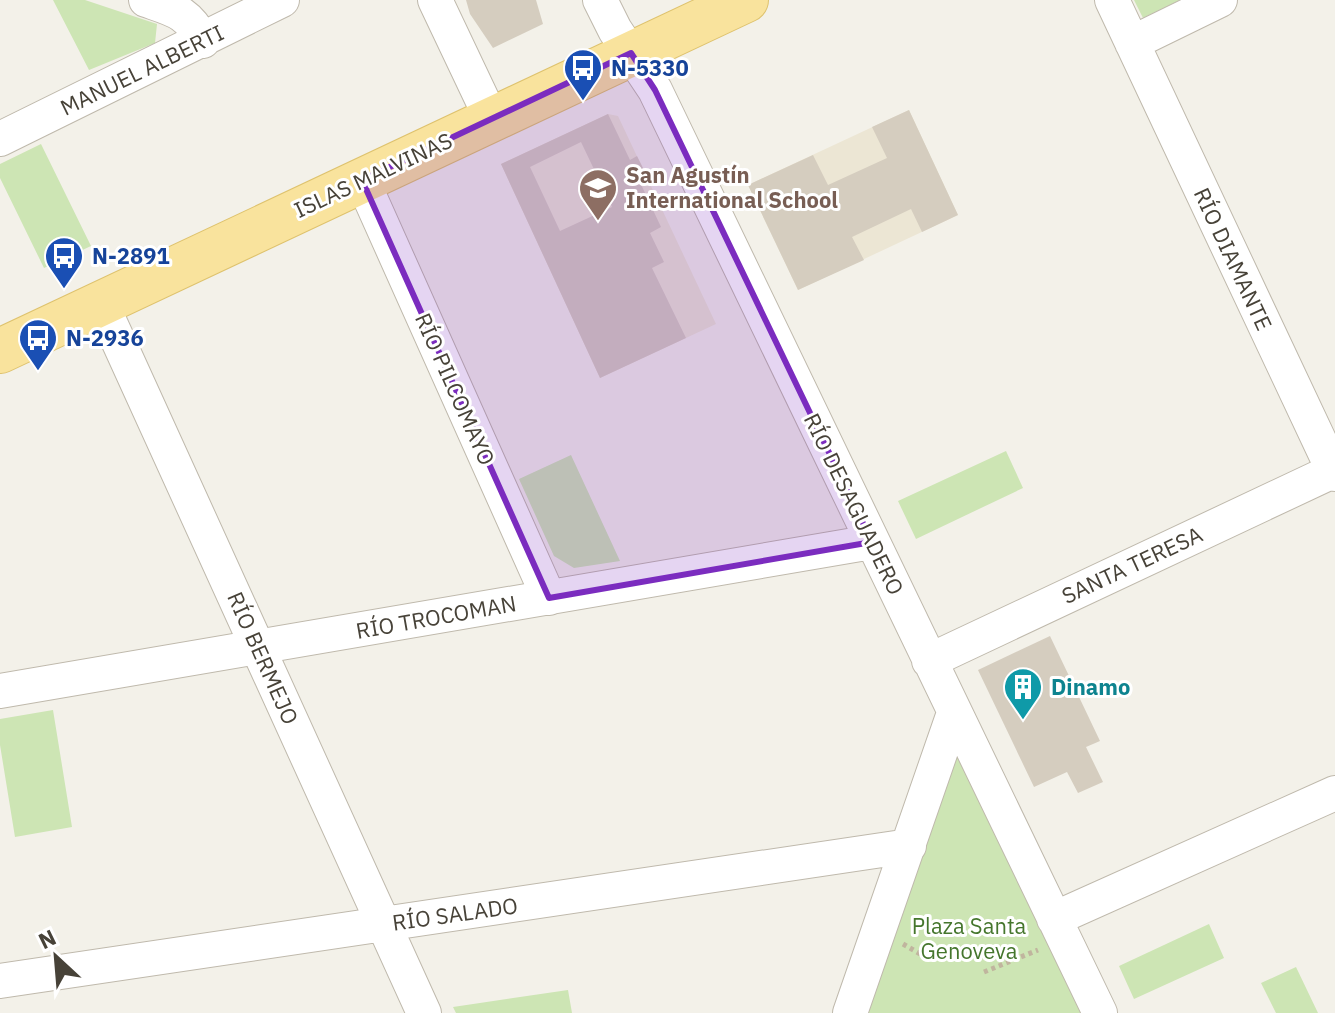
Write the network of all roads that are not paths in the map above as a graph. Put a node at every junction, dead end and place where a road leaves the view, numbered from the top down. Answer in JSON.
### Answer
{"nodes":[{"id":1,"x":146,"y":0,"type":"edge"},
{"id":2,"x":282,"y":0,"type":"edge"},
{"id":3,"x":435,"y":0,"type":"edge"},
{"id":4,"x":600,"y":0,"type":"edge"},
{"id":5,"x":746,"y":0,"type":"edge"},
{"id":6,"x":1112,"y":0,"type":"edge"},
{"id":7,"x":1220,"y":0,"type":"edge"},
{"id":8,"x":203,"y":41,"type":"junction"},
{"id":9,"x":1132,"y":43,"type":"junction"},
{"id":10,"x":631,"y":53,"type":"junction"},
{"id":11,"x":491,"y":118,"type":"junction"},
{"id":12,"x":0,"y":139,"type":"edge"},
{"id":13,"x":362,"y":180,"type":"junction"},
{"id":14,"x":101,"y":303,"type":"junction"},
{"id":15,"x":0,"y":351,"type":"edge"},
{"id":16,"x":1334,"y":472,"type":"edge"},
{"id":17,"x":872,"y":542,"type":"junction"},
{"id":18,"x":549,"y":598,"type":"junction"},
{"id":19,"x":259,"y":647,"type":"junction"},
{"id":20,"x":929,"y":661,"type":"junction"},
{"id":21,"x":0,"y":691,"type":"edge"},
{"id":22,"x":954,"y":713,"type":"junction"},
{"id":23,"x":1335,"y":793,"type":"edge"},
{"id":24,"x":909,"y":846,"type":"junction"},
{"id":25,"x":384,"y":924,"type":"junction"},
{"id":26,"x":1052,"y":932,"type":"junction"},
{"id":27,"x":0,"y":981,"type":"edge"},
{"id":28,"x":424,"y":1013,"type":"edge"},
{"id":29,"x":850,"y":1013,"type":"edge"},
{"id":30,"x":1100,"y":1013,"type":"edge"}],
"edges":[{"from":1,"to":8,"type":"street"},
{"from":2,"to":8,"type":"street","name":"MANUEL ALBERTI"},
{"from":3,"to":11,"type":"street"},
{"from":4,"to":10,"type":"street","name":"RÍO DESAGUADERO"},
{"from":5,"to":10,"type":"main road","name":"ISLAS MALVINAS"},
{"from":6,"to":9,"type":"street","name":"RÍO DIAMANTE"},
{"from":7,"to":9,"type":"street"},
{"from":8,"to":12,"type":"street","name":"MANUEL ALBERTI"},
{"from":9,"to":16,"type":"street","name":"RÍO DIAMANTE"},
{"from":10,"to":11,"type":"main road","name":"ISLAS MALVINAS"},
{"from":10,"to":17,"type":"street","name":"RÍO DESAGUADERO"},
{"from":11,"to":13,"type":"main road","name":"ISLAS MALVINAS"},
{"from":13,"to":14,"type":"main road","name":"ISLAS MALVINAS"},
{"from":13,"to":18,"type":"street","name":"RÍO PILCOMAYO"},
{"from":14,"to":15,"type":"main road","name":"ISLAS MALVINAS"},
{"from":14,"to":19,"type":"street","name":"RÍO BERMEJO"},
{"from":16,"to":20,"type":"street","name":"SANTA TERESA"},
{"from":17,"to":18,"type":"street","name":"RÍO TROCOMAN"},
{"from":17,"to":20,"type":"street","name":"RÍO DESAGUADERO"},
{"from":18,"to":19,"type":"street","name":"RÍO TROCOMAN"},
{"from":19,"to":21,"type":"street","name":"RÍO TROCOMAN"},
{"from":19,"to":25,"type":"street","name":"RÍO BERMEJO"},
{"from":20,"to":22,"type":"street","name":"RÍO DESAGUADERO"},
{"from":22,"to":24,"type":"street"},
{"from":22,"to":26,"type":"street","name":"RÍO DESAGUADERO"},
{"from":23,"to":26,"type":"street"},
{"from":24,"to":25,"type":"street","name":"RÍO SALADO"},
{"from":24,"to":29,"type":"street"},
{"from":25,"to":27,"type":"street","name":"RÍO SALADO"},
{"from":25,"to":28,"type":"street","name":"RÍO BERMEJO"},
{"from":26,"to":30,"type":"street","name":"RÍO DESAGUADERO"}]}
